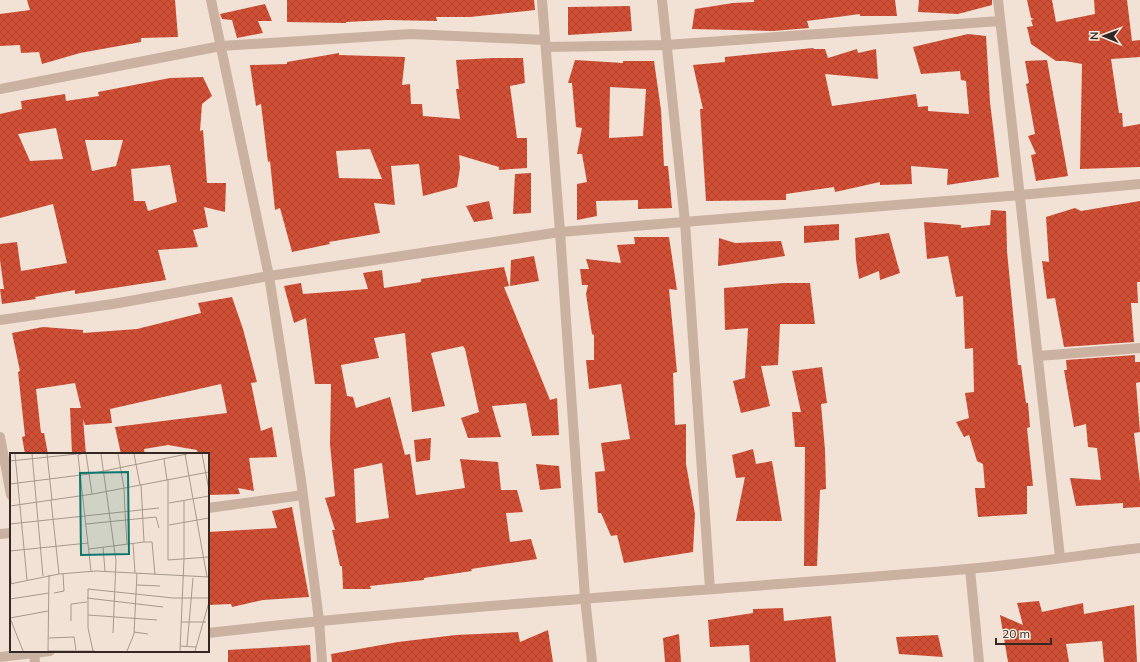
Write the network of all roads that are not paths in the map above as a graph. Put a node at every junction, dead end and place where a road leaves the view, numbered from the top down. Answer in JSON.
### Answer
{"nodes":[{"id":1,"x":211,"y":0,"type":"edge"},
{"id":2,"x":542,"y":0,"type":"edge"},
{"id":3,"x":662,"y":0,"type":"edge"},
{"id":4,"x":998,"y":0,"type":"edge"},
{"id":5,"x":1000,"y":21,"type":"junction"},
{"id":6,"x":545,"y":44,"type":"junction"},
{"id":7,"x":666,"y":45,"type":"junction"},
{"id":8,"x":221,"y":46,"type":"junction"},
{"id":9,"x":0,"y":88,"type":"edge"},
{"id":10,"x":1140,"y":184,"type":"edge"},
{"id":11,"x":1020,"y":196,"type":"junction"},
{"id":12,"x":685,"y":222,"type":"junction"},
{"id":13,"x":560,"y":232,"type":"junction"},
{"id":14,"x":269,"y":276,"type":"junction"},
{"id":15,"x":0,"y":320,"type":"edge"},
{"id":16,"x":1140,"y":348,"type":"edge"},
{"id":17,"x":1038,"y":356,"type":"junction"},
{"id":18,"x":0,"y":437,"type":"edge"},
{"id":19,"x":10,"y":490,"type":"edge"},
{"id":20,"x":303,"y":495,"type":"junction"},
{"id":21,"x":209,"y":508,"type":"edge"},
{"id":22,"x":10,"y":533,"type":"edge"},
{"id":23,"x":0,"y":534,"type":"edge"},
{"id":24,"x":1140,"y":548,"type":"edge"},
{"id":25,"x":1060,"y":558,"type":"junction"},
{"id":26,"x":970,"y":569,"type":"junction"},
{"id":27,"x":710,"y":589,"type":"junction"},
{"id":28,"x":585,"y":598,"type":"junction"},
{"id":29,"x":320,"y":620,"type":"junction"},
{"id":30,"x":209,"y":633,"type":"edge"},
{"id":31,"x":46,"y":652,"type":"edge"},
{"id":32,"x":34,"y":655,"type":"edge"},
{"id":33,"x":0,"y":657,"type":"edge"},
{"id":34,"x":322,"y":662,"type":"edge"},
{"id":35,"x":592,"y":662,"type":"edge"},
{"id":36,"x":979,"y":662,"type":"edge"}],
"edges":[{"from":1,"to":8,"type":"street"},
{"from":2,"to":6,"type":"street"},
{"from":3,"to":7,"type":"street"},
{"from":4,"to":5,"type":"street"},
{"from":5,"to":7,"type":"street"},
{"from":5,"to":11,"type":"street"},
{"from":6,"to":7,"type":"street"},
{"from":6,"to":8,"type":"street"},
{"from":6,"to":13,"type":"street"},
{"from":7,"to":12,"type":"street"},
{"from":8,"to":9,"type":"street"},
{"from":8,"to":14,"type":"street"},
{"from":10,"to":11,"type":"street"},
{"from":11,"to":12,"type":"street"},
{"from":11,"to":17,"type":"street"},
{"from":12,"to":13,"type":"street"},
{"from":12,"to":27,"type":"street"},
{"from":13,"to":14,"type":"street"},
{"from":13,"to":28,"type":"street"},
{"from":14,"to":15,"type":"street"},
{"from":14,"to":20,"type":"street"},
{"from":16,"to":17,"type":"street"},
{"from":17,"to":25,"type":"street"},
{"from":18,"to":19,"type":"street"},
{"from":20,"to":21,"type":"street"},
{"from":20,"to":29,"type":"street"},
{"from":22,"to":23,"type":"street"},
{"from":24,"to":25,"type":"street"},
{"from":25,"to":26,"type":"street"},
{"from":26,"to":27,"type":"street"},
{"from":26,"to":36,"type":"street"},
{"from":27,"to":28,"type":"street"},
{"from":28,"to":29,"type":"street"},
{"from":28,"to":35,"type":"street"},
{"from":29,"to":30,"type":"street"},
{"from":29,"to":34,"type":"street"},
{"from":31,"to":32,"type":"street"},
{"from":32,"to":33,"type":"street"}]}
